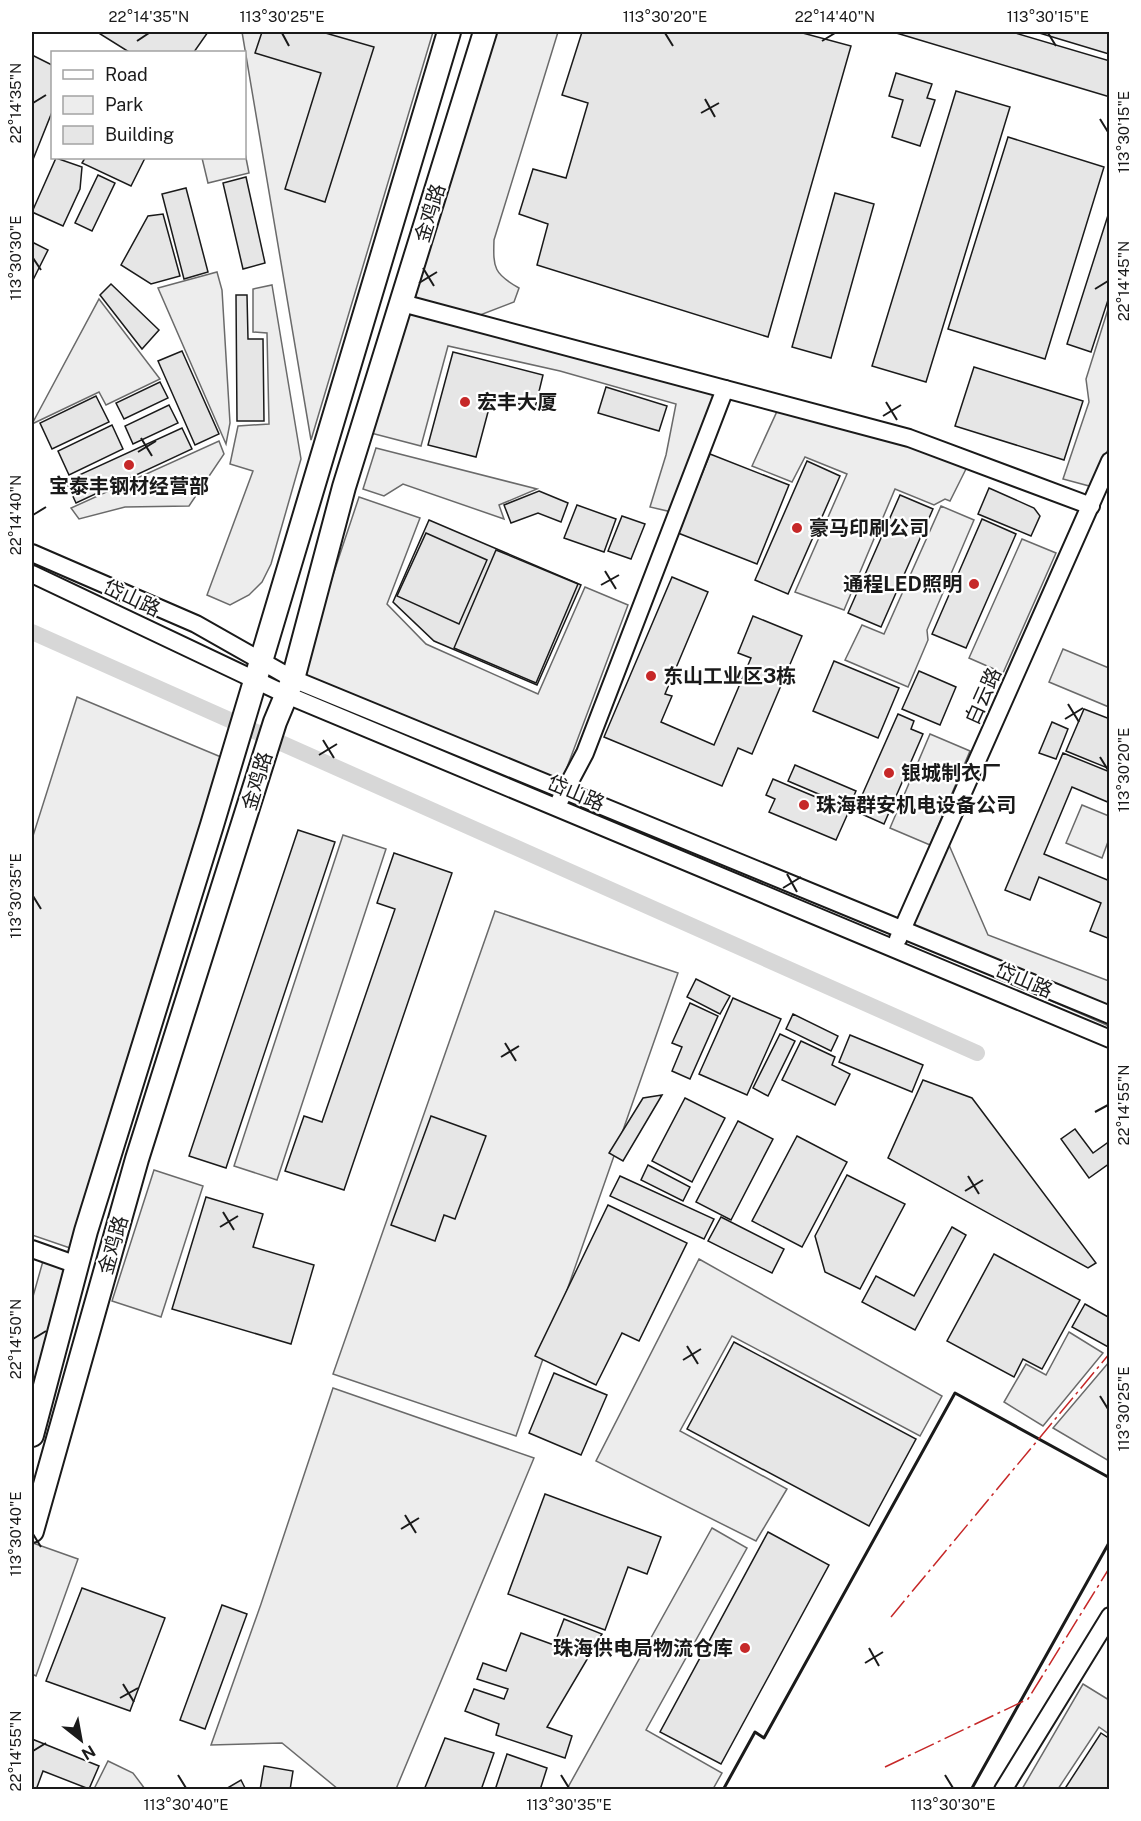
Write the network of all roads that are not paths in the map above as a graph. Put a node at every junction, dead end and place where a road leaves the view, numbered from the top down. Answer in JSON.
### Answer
{"nodes":[{"id":1,"x":449,"y":32,"type":"edge"},
{"id":2,"x":485,"y":32,"type":"edge"},
{"id":3,"x":402,"y":303,"type":"junction"},
{"id":4,"x":726,"y":389,"type":"junction"},
{"id":5,"x":1110,"y":461,"type":"edge"},
{"id":6,"x":1091,"y":506,"type":"junction"},
{"id":7,"x":32,"y":554,"type":"edge"},
{"id":8,"x":32,"y":574,"type":"edge"},
{"id":9,"x":258,"y":670,"type":"junction"},
{"id":10,"x":290,"y":687,"type":"junction"},
{"id":11,"x":565,"y":791,"type":"junction"},
{"id":12,"x":556,"y":807,"type":"junction"},
{"id":13,"x":902,"y":930,"type":"junction"},
{"id":14,"x":894,"y":948,"type":"junction"},
{"id":15,"x":1110,"y":1015,"type":"edge"},
{"id":16,"x":1110,"y":1039,"type":"edge"},
{"id":17,"x":32,"y":1250,"type":"edge"},
{"id":18,"x":77,"y":1265,"type":"junction"},
{"id":19,"x":32,"y":1435,"type":"edge"},
{"id":20,"x":32,"y":1531,"type":"edge"},
{"id":21,"x":1110,"y":1616,"type":"edge"},
{"id":22,"x":1003,"y":1790,"type":"edge"}],
"edges":[{"from":1,"to":9,"type":"main road","name":"金鸡路"},
{"from":2,"to":3,"type":"main road","name":"金鸡路"},
{"from":3,"to":4,"type":"street"},
{"from":3,"to":10,"type":"main road","name":"金鸡路"},
{"from":4,"to":6,"type":"street"},
{"from":4,"to":11,"type":"street"},
{"from":5,"to":6,"type":"street","name":"白云路"},
{"from":6,"to":13,"type":"street","name":"白云路"},
{"from":7,"to":9,"type":"street","name":"岱山路"},
{"from":8,"to":9,"type":"street","name":"岱山路"},
{"from":9,"to":10,"type":"street","name":"岱山路"},
{"from":9,"to":18,"type":"main road","name":"金鸡路"},
{"from":10,"to":11,"type":"street","name":"岱山路"},
{"from":10,"to":12,"type":"street","name":"岱山路"},
{"from":10,"to":20,"type":"main road","name":"金鸡路"},
{"from":11,"to":12,"type":"street"},
{"from":11,"to":13,"type":"street","name":"岱山路"},
{"from":12,"to":14,"type":"street","name":"岱山路"},
{"from":13,"to":14,"type":"street","name":"白云路"},
{"from":13,"to":15,"type":"street","name":"岱山路"},
{"from":14,"to":16,"type":"street","name":"岱山路"},
{"from":17,"to":18,"type":"street"},
{"from":18,"to":19,"type":"main road","name":"金鸡路"},
{"from":21,"to":22,"type":"street"}]}
